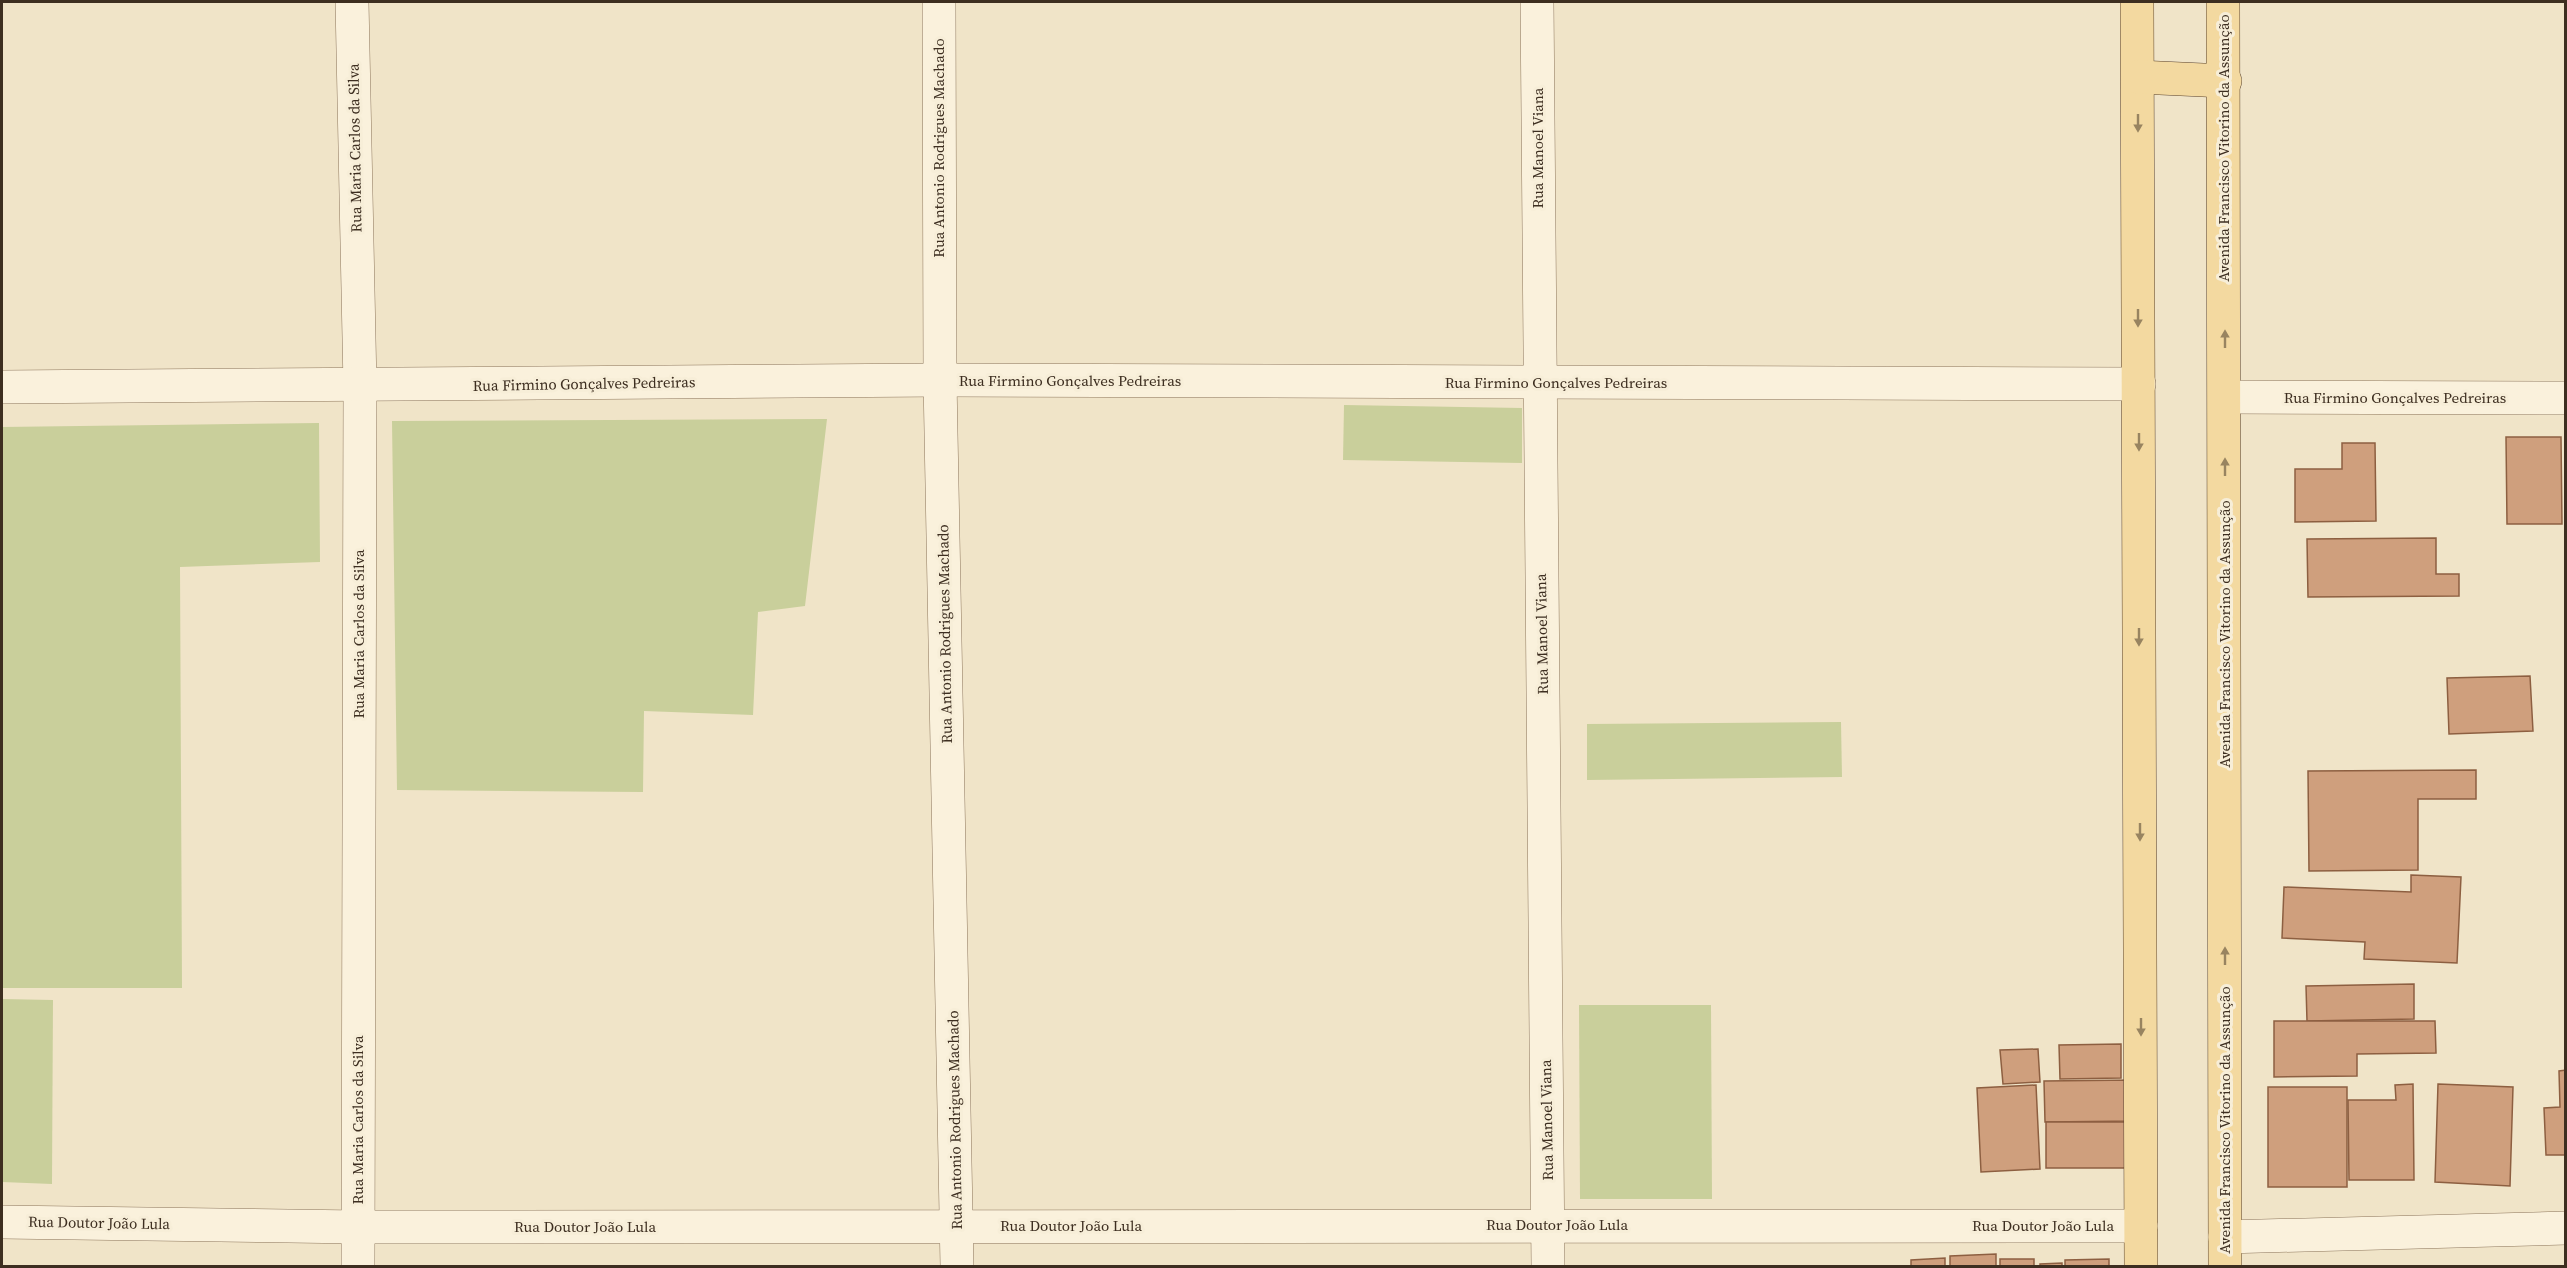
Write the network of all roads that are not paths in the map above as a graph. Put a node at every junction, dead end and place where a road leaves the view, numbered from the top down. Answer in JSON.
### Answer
{"nodes":[{"id":1,"x":352,"y":2,"type":"edge"},
{"id":2,"x":939,"y":2,"type":"edge"},
{"id":3,"x":1537,"y":2,"type":"edge"},
{"id":4,"x":2137,"y":2,"type":"edge"},
{"id":5,"x":2223,"y":2,"type":"edge"},
{"id":6,"x":2138,"y":77,"type":"junction"},
{"id":7,"x":2225,"y":81,"type":"junction"},
{"id":8,"x":940,"y":380,"type":"junction"},
{"id":9,"x":1539,"y":383,"type":"junction"},
{"id":10,"x":2139,"y":384,"type":"junction"},
{"id":11,"x":360,"y":386,"type":"junction"},
{"id":12,"x":2,"y":387,"type":"edge"},
{"id":13,"x":2225,"y":397,"type":"junction"},
{"id":14,"x":2565,"y":398,"type":"edge"},
{"id":15,"x":2,"y":1222,"type":"edge"},
{"id":16,"x":1548,"y":1225,"type":"junction"},
{"id":17,"x":957,"y":1226,"type":"junction"},
{"id":18,"x":2141,"y":1226,"type":"junction"},
{"id":19,"x":358,"y":1227,"type":"junction"},
{"id":20,"x":2565,"y":1228,"type":"edge"},
{"id":21,"x":2225,"y":1251,"type":"edge"},
{"id":22,"x":358,"y":1266,"type":"edge"},
{"id":23,"x":957,"y":1266,"type":"edge"},
{"id":24,"x":1548,"y":1266,"type":"edge"},
{"id":25,"x":2141,"y":1266,"type":"edge"}],
"edges":[{"from":1,"to":11,"type":"street","name":"Rua Maria Carlos da Silva"},
{"from":2,"to":8,"type":"street","name":"Rua Antonio Rodrigues Machado"},
{"from":3,"to":9,"type":"street","name":"Rua Manoel Viana"},
{"from":4,"to":6,"type":"main road"},
{"from":5,"to":7,"type":"main road","name":"Avenida Francisco Vitorino da Assunção"},
{"from":6,"to":7,"type":"main road"},
{"from":6,"to":10,"type":"main road","one_way":true},
{"from":13,"to":7,"type":"main road","name":"Avenida Francisco Vitorino da Assunção","one_way":true},
{"from":8,"to":9,"type":"street","name":"Rua Firmino Gonçalves Pedreiras"},
{"from":8,"to":11,"type":"street","name":"Rua Firmino Gonçalves Pedreiras"},
{"from":8,"to":17,"type":"street","name":"Rua Antonio Rodrigues Machado"},
{"from":9,"to":10,"type":"street","name":"Rua Firmino Gonçalves Pedreiras"},
{"from":9,"to":16,"type":"street","name":"Rua Manoel Viana"},
{"from":10,"to":18,"type":"main road","one_way":true},
{"from":11,"to":12,"type":"street","name":"Rua Firmino Gonçalves Pedreiras"},
{"from":11,"to":19,"type":"street","name":"Rua Maria Carlos da Silva"},
{"from":13,"to":14,"type":"street","name":"Rua Firmino Gonçalves Pedreiras"},
{"from":21,"to":13,"type":"main road","name":"Avenida Francisco Vitorino da Assunção","one_way":true},
{"from":15,"to":19,"type":"street","name":"Rua Doutor João Lula"},
{"from":16,"to":17,"type":"street","name":"Rua Doutor João Lula"},
{"from":16,"to":18,"type":"street","name":"Rua Doutor João Lula"},
{"from":16,"to":24,"type":"street","name":"Rua Manoel Viana"},
{"from":17,"to":19,"type":"street","name":"Rua Doutor João Lula"},
{"from":17,"to":23,"type":"street","name":"Rua Antonio Rodrigues Machado"},
{"from":18,"to":25,"type":"main road"},
{"from":19,"to":22,"type":"street","name":"Rua Maria Carlos da Silva"},
{"from":20,"to":21,"type":"street"}]}
